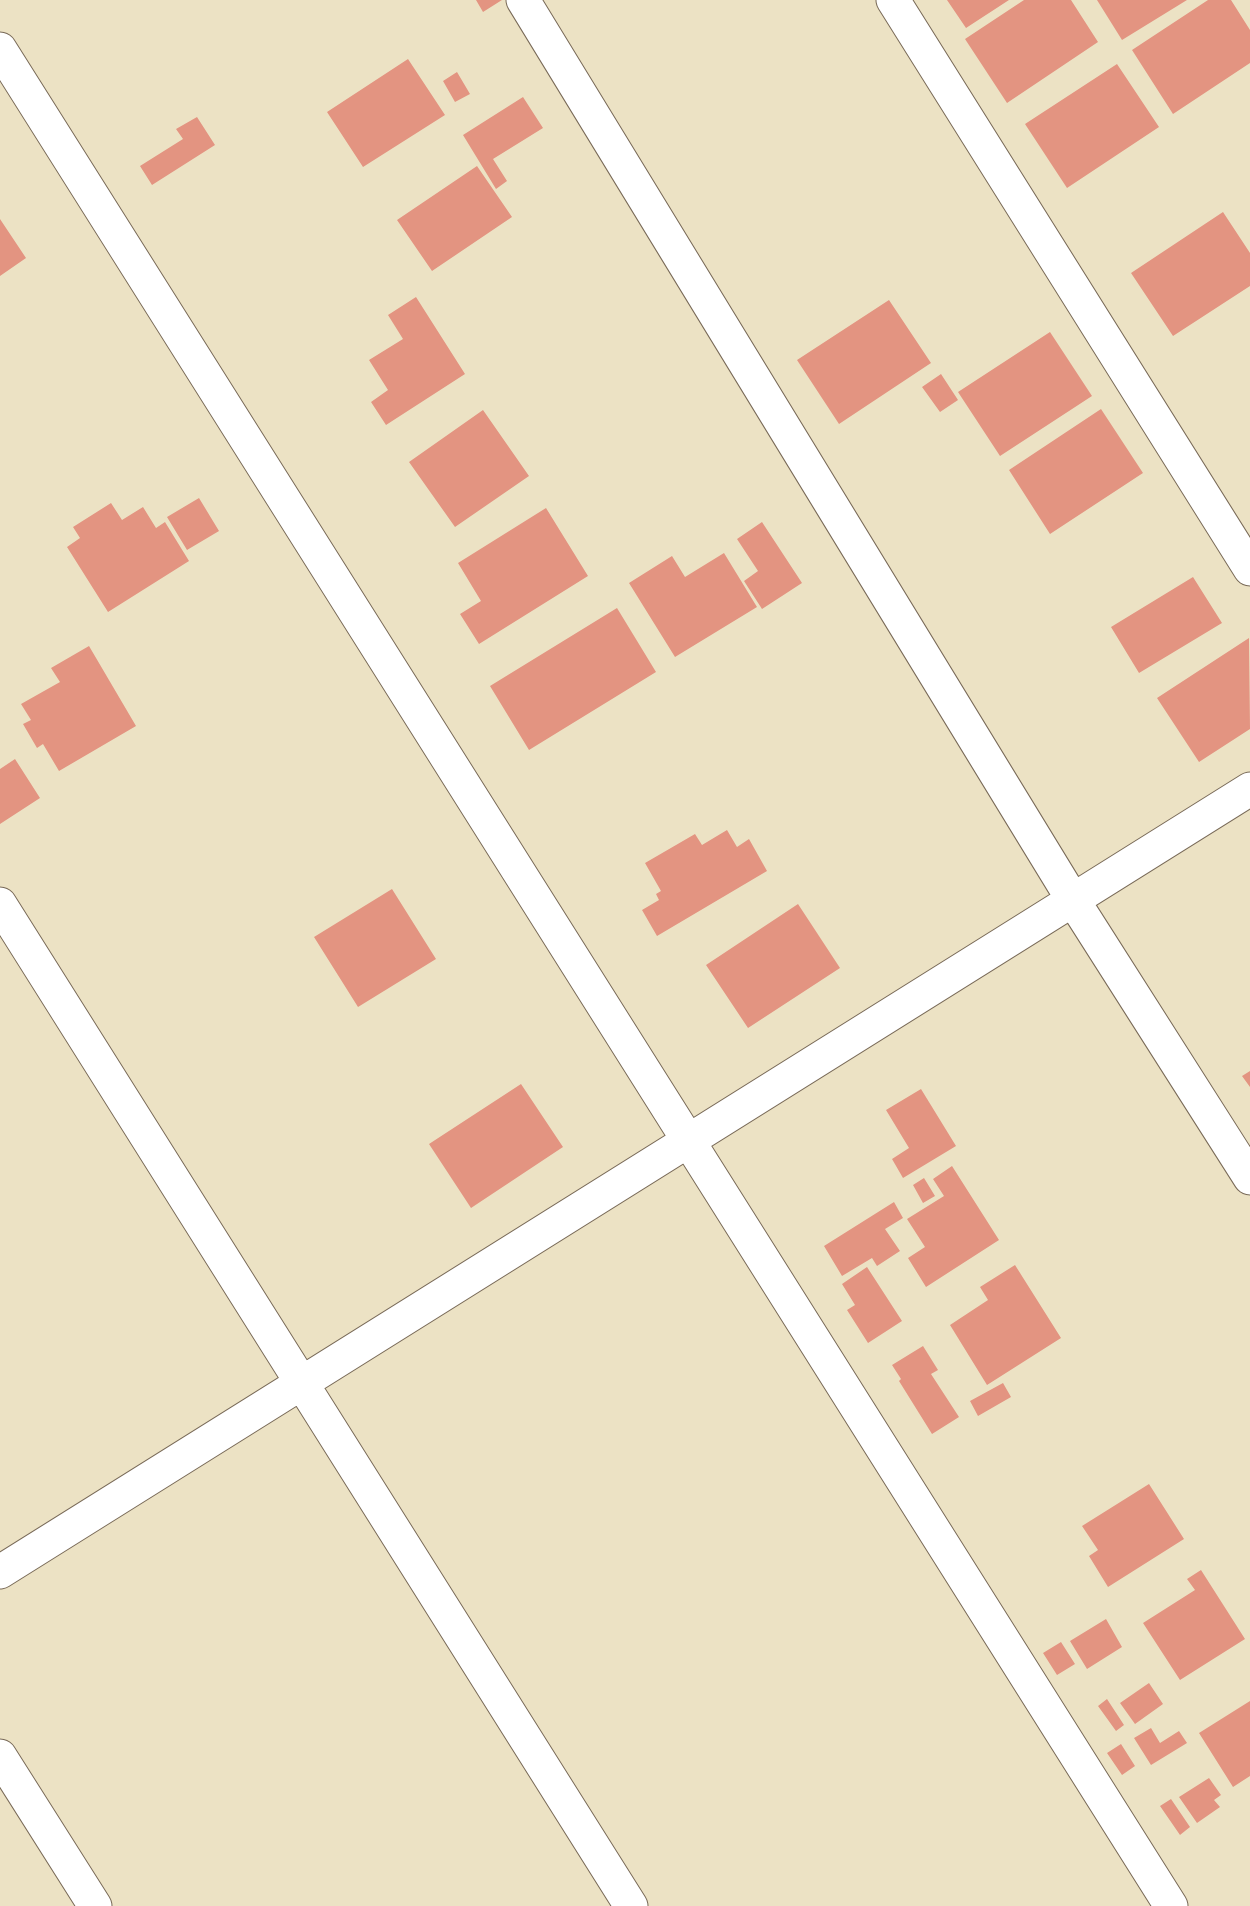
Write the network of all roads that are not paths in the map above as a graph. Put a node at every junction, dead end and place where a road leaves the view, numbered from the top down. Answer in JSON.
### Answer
{"nodes":[{"id":1,"x":523,"y":0,"type":"edge"},
{"id":2,"x":893,"y":0,"type":"edge"},
{"id":3,"x":0,"y":49,"type":"edge"},
{"id":4,"x":1250,"y":569,"type":"edge"},
{"id":5,"x":1250,"y":789,"type":"edge"},
{"id":6,"x":1073,"y":900,"type":"junction"},
{"id":7,"x":0,"y":904,"type":"edge"},
{"id":8,"x":688,"y":1142,"type":"junction"},
{"id":9,"x":1250,"y":1178,"type":"edge"},
{"id":10,"x":302,"y":1383,"type":"junction"},
{"id":11,"x":0,"y":1572,"type":"edge"},
{"id":12,"x":0,"y":1756,"type":"edge"},
{"id":13,"x":95,"y":1906,"type":"edge"},
{"id":14,"x":631,"y":1906,"type":"edge"},
{"id":15,"x":1171,"y":1906,"type":"edge"}],
"edges":[{"from":1,"to":6,"type":"street"},
{"from":2,"to":4,"type":"street"},
{"from":3,"to":8,"type":"street"},
{"from":5,"to":6,"type":"street"},
{"from":6,"to":8,"type":"street"},
{"from":6,"to":9,"type":"street"},
{"from":7,"to":10,"type":"street"},
{"from":8,"to":10,"type":"street"},
{"from":8,"to":15,"type":"street"},
{"from":10,"to":11,"type":"street"},
{"from":10,"to":14,"type":"street"},
{"from":12,"to":13,"type":"street"}]}
